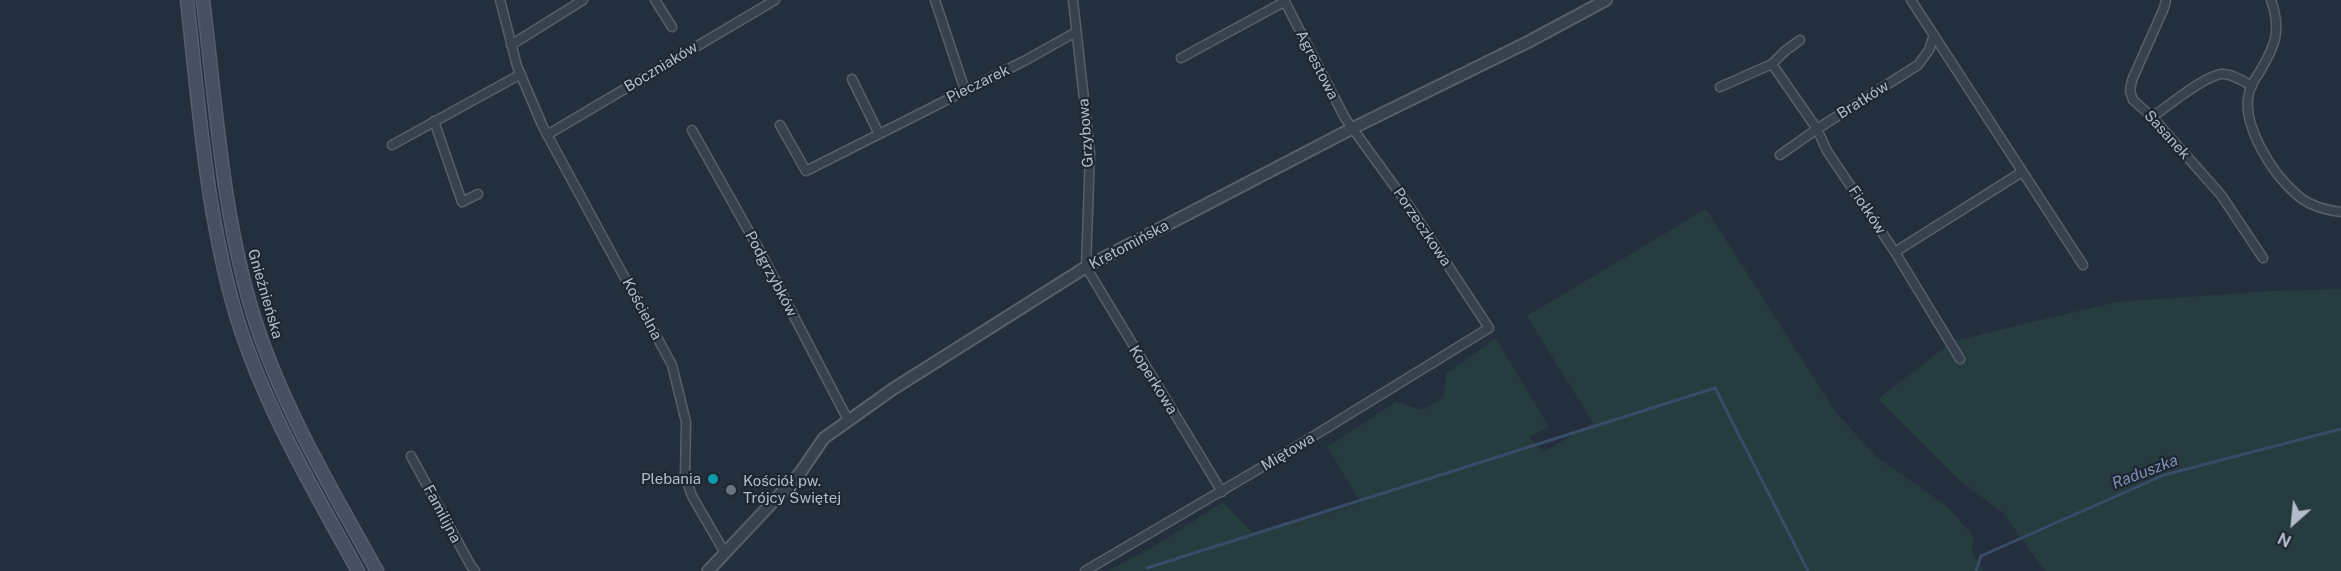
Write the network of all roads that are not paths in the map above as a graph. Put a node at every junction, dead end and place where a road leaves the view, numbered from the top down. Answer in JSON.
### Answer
{"nodes":[{"id":1,"x":187,"y":0,"type":"edge"},
{"id":2,"x":203,"y":0,"type":"edge"},
{"id":3,"x":500,"y":0,"type":"edge"},
{"id":4,"x":583,"y":0,"type":"edge"},
{"id":5,"x":655,"y":0,"type":"edge"},
{"id":6,"x":752,"y":0,"type":"edge"},
{"id":7,"x":776,"y":0,"type":"edge"},
{"id":8,"x":935,"y":0,"type":"edge"},
{"id":9,"x":1073,"y":0,"type":"edge"},
{"id":10,"x":1911,"y":0,"type":"edge"},
{"id":11,"x":2166,"y":0,"type":"edge"},
{"id":12,"x":2271,"y":0,"type":"edge"},
{"id":13,"x":1284,"y":1,"type":"edge"},
{"id":14,"x":1603,"y":1,"type":"edge"},
{"id":15,"x":757,"y":10,"type":"junction"},
{"id":16,"x":672,"y":27,"type":"dead end"},
{"id":17,"x":1076,"y":32,"type":"junction"},
{"id":18,"x":1934,"y":34,"type":"junction"},
{"id":19,"x":1800,"y":40,"type":"dead end"},
{"id":20,"x":511,"y":45,"type":"junction"},
{"id":21,"x":1181,"y":58,"type":"dead end"},
{"id":22,"x":1773,"y":64,"type":"junction"},
{"id":23,"x":521,"y":74,"type":"junction"},
{"id":24,"x":852,"y":79,"type":"dead end"},
{"id":25,"x":2252,"y":86,"type":"junction"},
{"id":26,"x":1720,"y":87,"type":"dead end"},
{"id":27,"x":965,"y":90,"type":"junction"},
{"id":28,"x":2152,"y":117,"type":"junction"},
{"id":29,"x":434,"y":121,"type":"junction"},
{"id":30,"x":780,"y":125,"type":"dead end"},
{"id":31,"x":1353,"y":128,"type":"junction"},
{"id":32,"x":1817,"y":129,"type":"junction"},
{"id":33,"x":692,"y":130,"type":"dead end"},
{"id":34,"x":879,"y":134,"type":"junction"},
{"id":35,"x":547,"y":135,"type":"junction"},
{"id":36,"x":392,"y":145,"type":"dead end"},
{"id":37,"x":1780,"y":155,"type":"dead end"},
{"id":38,"x":2022,"y":172,"type":"junction"},
{"id":39,"x":478,"y":194,"type":"dead end"},
{"id":40,"x":2341,"y":212,"type":"edge"},
{"id":41,"x":1895,"y":252,"type":"junction"},
{"id":42,"x":2263,"y":258,"type":"dead end"},
{"id":43,"x":2083,"y":265,"type":"dead end"},
{"id":44,"x":1086,"y":267,"type":"junction"},
{"id":45,"x":1489,"y":328,"type":"joint"},
{"id":46,"x":1960,"y":359,"type":"dead end"},
{"id":47,"x":848,"y":420,"type":"junction"},
{"id":48,"x":411,"y":456,"type":"dead end"},
{"id":49,"x":1222,"y":492,"type":"junction"},
{"id":50,"x":725,"y":553,"type":"junction"},
{"id":51,"x":358,"y":571,"type":"edge"},
{"id":52,"x":377,"y":571,"type":"edge"},
{"id":53,"x":475,"y":571,"type":"edge"},
{"id":54,"x":708,"y":571,"type":"edge"},
{"id":55,"x":1085,"y":571,"type":"edge"}],
"edges":[{"from":1,"to":51,"type":"main road"},
{"from":2,"to":52,"type":"main road","name":"Gnieźnieńska"},
{"from":3,"to":20,"type":"street","name":"Kościelna"},
{"from":4,"to":20,"type":"street"},
{"from":5,"to":16,"type":"street"},
{"from":6,"to":15,"type":"street"},
{"from":7,"to":15,"type":"street","name":"Boczniaków"},
{"from":8,"to":27,"type":"street"},
{"from":9,"to":17,"type":"street","name":"Grzybowa"},
{"from":10,"to":18,"type":"street"},
{"from":11,"to":28,"type":"street","name":"Sasanek"},
{"from":12,"to":25,"type":"street"},
{"from":13,"to":21,"type":"street"},
{"from":13,"to":31,"type":"street","name":"Agrestowa"},
{"from":14,"to":31,"type":"street","name":"Kretomińska"},
{"from":15,"to":35,"type":"street","name":"Boczniaków"},
{"from":17,"to":27,"type":"street","name":"Pieczarek"},
{"from":17,"to":44,"type":"street","name":"Grzybowa"},
{"from":18,"to":32,"type":"street","name":"Bratków"},
{"from":18,"to":38,"type":"street"},
{"from":19,"to":22,"type":"street"},
{"from":20,"to":23,"type":"street","name":"Kościelna"},
{"from":22,"to":26,"type":"street"},
{"from":22,"to":32,"type":"street","name":"Fiołków"},
{"from":23,"to":29,"type":"street"},
{"from":23,"to":35,"type":"street","name":"Kościelna"},
{"from":24,"to":34,"type":"street"},
{"from":25,"to":28,"type":"street"},
{"from":25,"to":40,"type":"street"},
{"from":27,"to":34,"type":"street","name":"Pieczarek"},
{"from":28,"to":42,"type":"street","name":"Sasanek"},
{"from":29,"to":36,"type":"street"},
{"from":29,"to":39,"type":"street"},
{"from":30,"to":34,"type":"street","name":"Pieczarek"},
{"from":31,"to":44,"type":"street","name":"Kretomińska"},
{"from":31,"to":45,"type":"street","name":"Porzeczkowa"},
{"from":32,"to":37,"type":"street","name":"Bratków"},
{"from":32,"to":41,"type":"street","name":"Fiołków"},
{"from":33,"to":47,"type":"street","name":"Podgrzybków"},
{"from":35,"to":50,"type":"street","name":"Kościelna"},
{"from":38,"to":41,"type":"street"},
{"from":38,"to":43,"type":"street"},
{"from":41,"to":46,"type":"street","name":"Fiołków"},
{"from":44,"to":47,"type":"street","name":"Kretomińska"},
{"from":44,"to":49,"type":"street","name":"Koperkowa"},
{"from":45,"to":49,"type":"street","name":"Miętowa"},
{"from":47,"to":50,"type":"street","name":"Kretomińska"},
{"from":48,"to":53,"type":"street","name":"Familijna"},
{"from":49,"to":55,"type":"street","name":"Miętowa"},
{"from":50,"to":54,"type":"street","name":"Kretomińska"}]}
